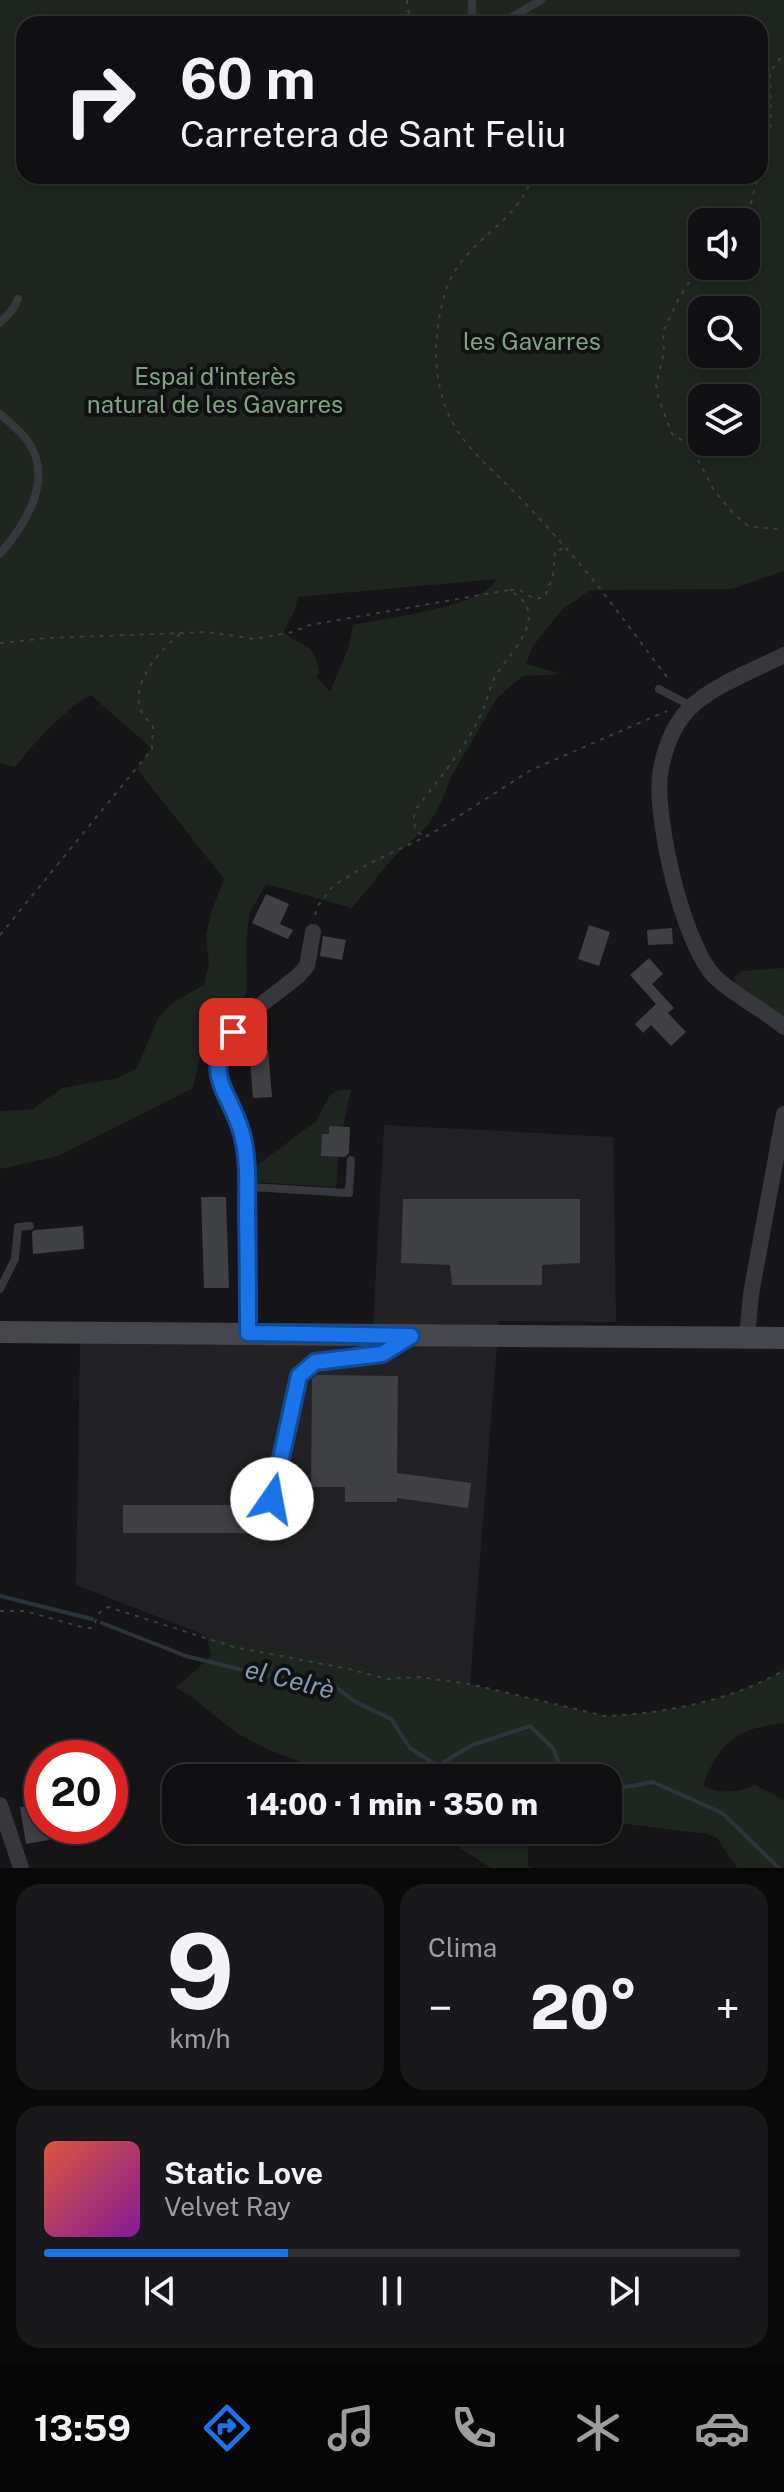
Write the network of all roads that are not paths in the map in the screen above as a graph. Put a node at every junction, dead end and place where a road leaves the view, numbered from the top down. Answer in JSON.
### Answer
{"nodes":[{"id":1,"x":541,"y":0,"type":"edge"},
{"id":2,"x":514,"y":16,"type":"edge"},
{"id":3,"x":18,"y":299,"type":"dead end"},
{"id":4,"x":0,"y":323,"type":"edge"},
{"id":5,"x":0,"y":414,"type":"edge"},
{"id":6,"x":0,"y":554,"type":"edge"},
{"id":7,"x":784,"y":655,"type":"edge"},
{"id":8,"x":659,"y":689,"type":"dead end"},
{"id":9,"x":692,"y":706,"type":"junction"},
{"id":10,"x":313,"y":932,"type":"road end"},
{"id":11,"x":784,"y":1027,"type":"edge"},
{"id":12,"x":784,"y":1114,"type":"edge"},
{"id":13,"x":351,"y":1160,"type":"dead end"},
{"id":14,"x":247,"y":1187,"type":"junction"},
{"id":15,"x":30,"y":1226,"type":"dead end"},
{"id":16,"x":0,"y":1289,"type":"edge"},
{"id":17,"x":0,"y":1332,"type":"edge"},
{"id":18,"x":248,"y":1333,"type":"junction"},
{"id":19,"x":411,"y":1336,"type":"junction"},
{"id":20,"x":747,"y":1338,"type":"junction"},
{"id":21,"x":784,"y":1338,"type":"edge"},
{"id":22,"x":299,"y":1376,"type":"joint"},
{"id":23,"x":272,"y":1499,"type":"dead end"},
{"id":24,"x":0,"y":1808,"type":"edge"},
{"id":25,"x":21,"y":1868,"type":"edge"}],
"edges":[{"from":1,"to":2,"type":"lane"},
{"from":3,"to":4,"type":"lane"},
{"from":5,"to":6,"type":"lane"},
{"from":7,"to":9,"type":"street"},
{"from":8,"to":9,"type":"lane"},
{"from":9,"to":11,"type":"street"},
{"from":10,"to":14,"type":"street"},
{"from":12,"to":20,"type":"street"},
{"from":13,"to":14,"type":"lane"},
{"from":14,"to":18,"type":"street"},
{"from":15,"to":16,"type":"lane"},
{"from":17,"to":18,"type":"main road"},
{"from":18,"to":19,"type":"main road"},
{"from":19,"to":20,"type":"main road"},
{"from":19,"to":22,"type":"street"},
{"from":20,"to":21,"type":"main road"},
{"from":22,"to":23,"type":"lane"},
{"from":24,"to":25,"type":"street"}]}
